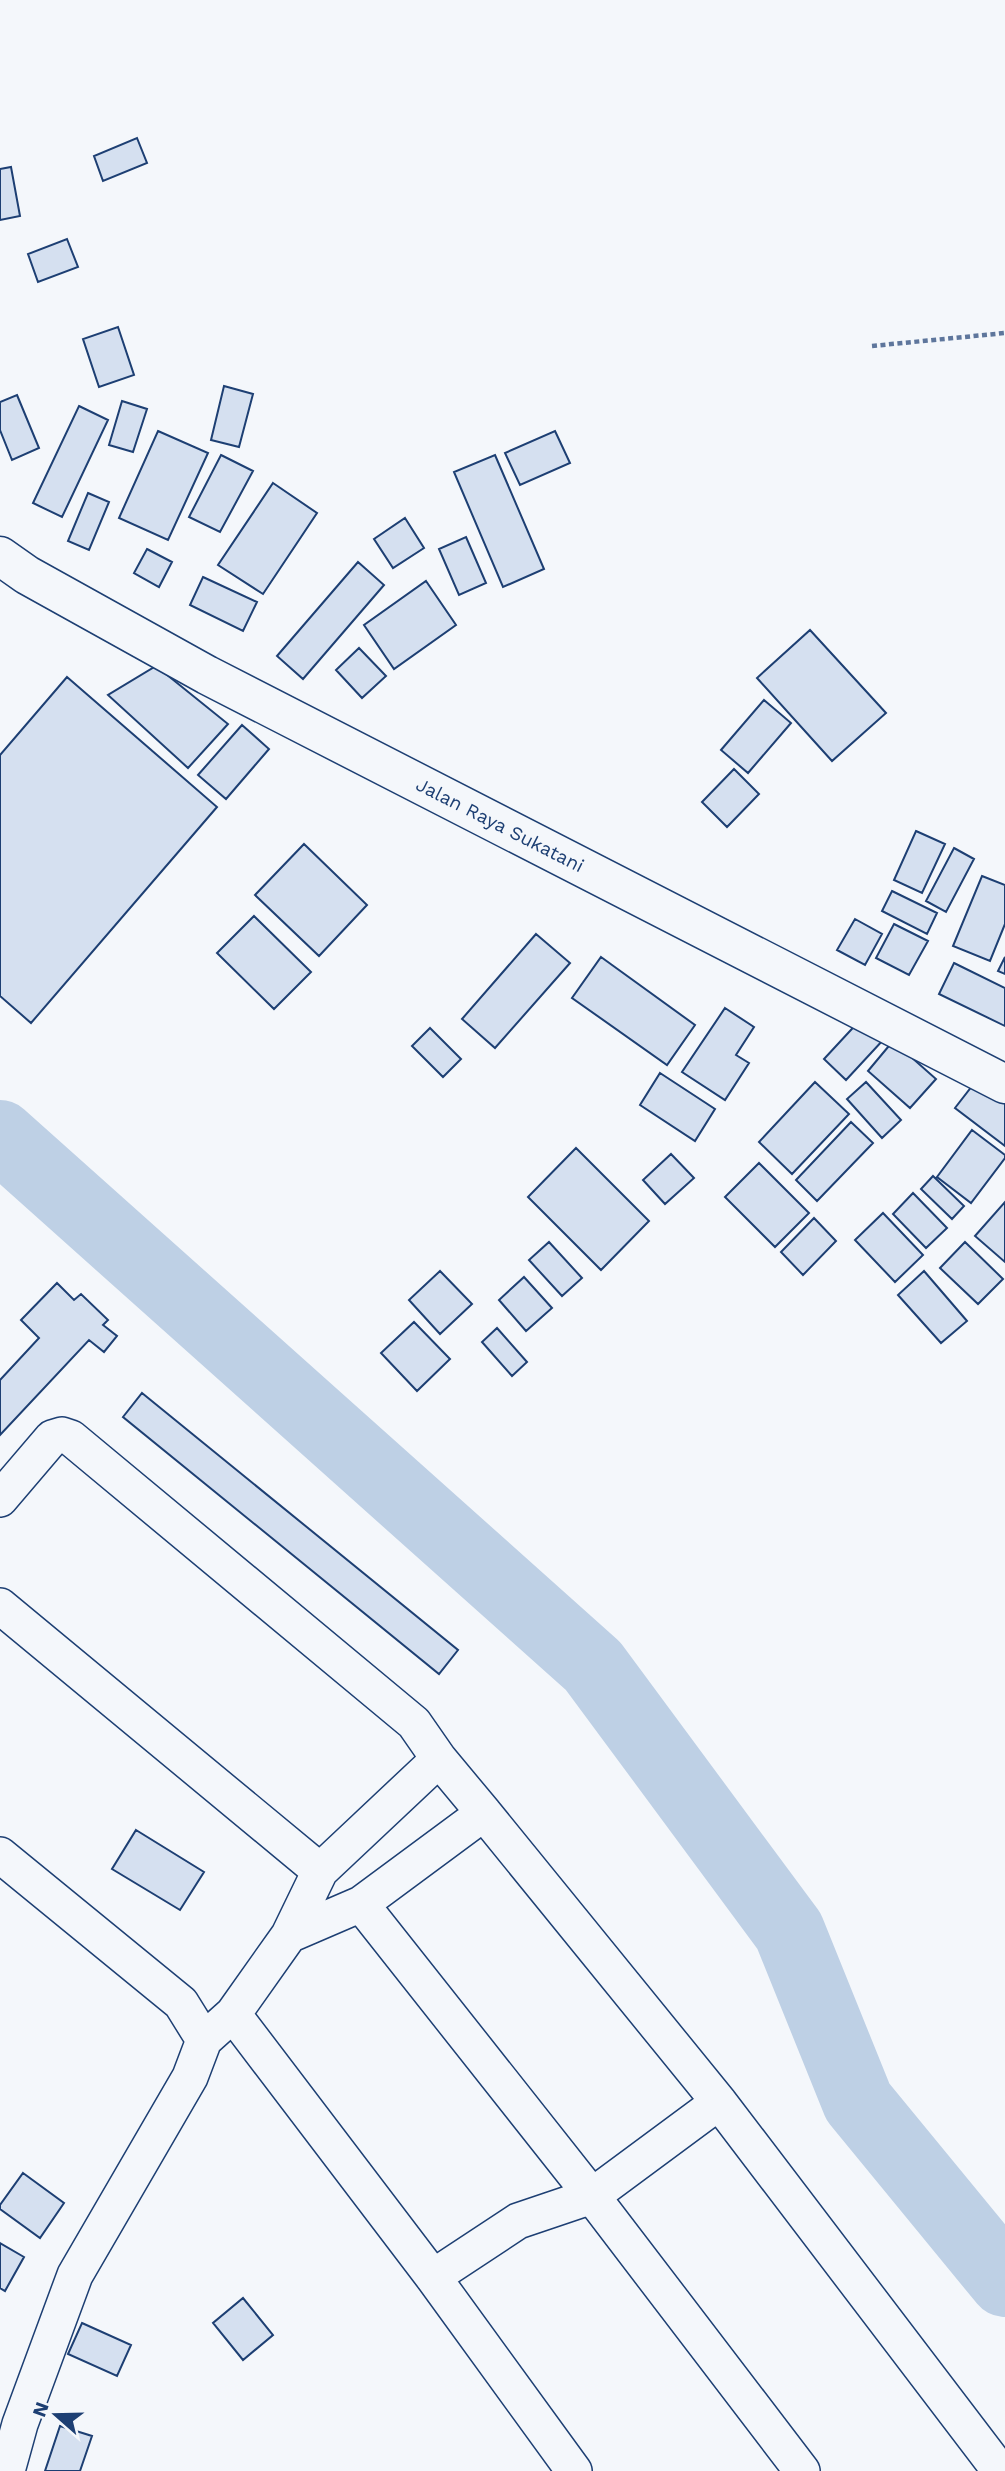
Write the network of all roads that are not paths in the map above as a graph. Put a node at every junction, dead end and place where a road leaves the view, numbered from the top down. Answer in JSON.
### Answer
{"nodes":[{"id":1,"x":0,"y":556,"type":"edge"},
{"id":2,"x":1005,"y":1084,"type":"edge"},
{"id":3,"x":0,"y":1499,"type":"edge"},
{"id":4,"x":0,"y":1606,"type":"edge"},
{"id":5,"x":439,"y":1759,"type":"junction"},
{"id":6,"x":484,"y":1814,"type":"junction"},
{"id":7,"x":0,"y":1855,"type":"edge"},
{"id":8,"x":320,"y":1871,"type":"junction"},
{"id":9,"x":362,"y":1904,"type":"junction"},
{"id":10,"x":289,"y":1935,"type":"junction"},
{"id":11,"x":233,"y":2014,"type":"junction"},
{"id":12,"x":204,"y":2040,"type":"junction"},
{"id":13,"x":719,"y":2102,"type":"junction"},
{"id":14,"x":592,"y":2196,"type":"junction"},
{"id":15,"x":433,"y":2277,"type":"junction"},
{"id":16,"x":10,"y":2419,"type":"edge"},
{"id":17,"x":7,"y":2471,"type":"edge"},
{"id":18,"x":574,"y":2471,"type":"edge"},
{"id":19,"x":802,"y":2471,"type":"edge"},
{"id":20,"x":1000,"y":2471,"type":"edge"}],
"edges":[{"from":1,"to":2,"type":"main road","name":"Jalan Raya Sukatani"},
{"from":3,"to":5,"type":"street"},
{"from":4,"to":8,"type":"street"},
{"from":5,"to":6,"type":"street"},
{"from":5,"to":8,"type":"street"},
{"from":6,"to":9,"type":"street"},
{"from":6,"to":13,"type":"street"},
{"from":7,"to":12,"type":"street"},
{"from":8,"to":10,"type":"street"},
{"from":9,"to":10,"type":"street"},
{"from":9,"to":14,"type":"street"},
{"from":10,"to":11,"type":"street"},
{"from":11,"to":12,"type":"street"},
{"from":11,"to":15,"type":"street"},
{"from":12,"to":16,"type":"street"},
{"from":13,"to":14,"type":"street"},
{"from":13,"to":20,"type":"street"},
{"from":14,"to":15,"type":"street"},
{"from":14,"to":19,"type":"street"},
{"from":15,"to":18,"type":"street"},
{"from":16,"to":17,"type":"street"}]}
